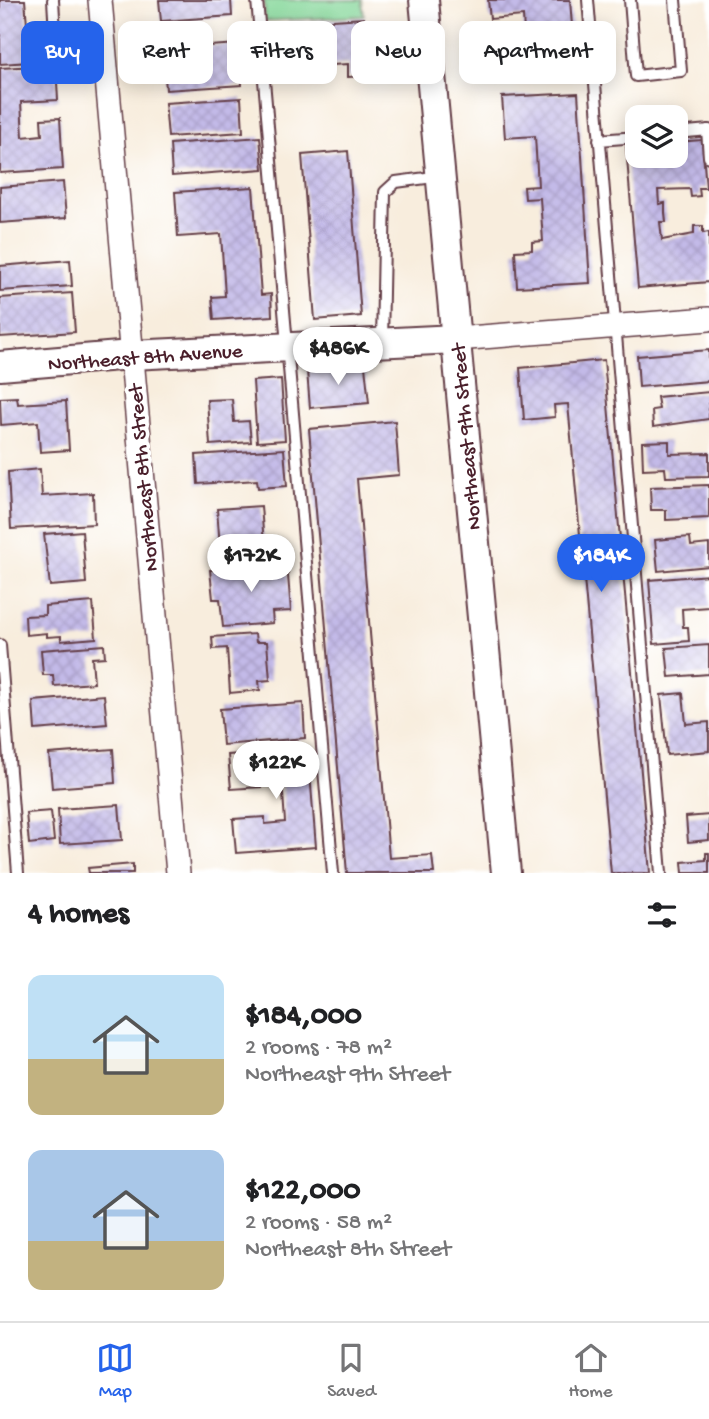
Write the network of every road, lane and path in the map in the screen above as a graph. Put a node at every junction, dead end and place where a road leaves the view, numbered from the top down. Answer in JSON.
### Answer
{"nodes":[{"id":1,"x":53,"y":0,"type":"edge"},
{"id":2,"x":100,"y":0,"type":"edge"},
{"id":3,"x":257,"y":0,"type":"edge"},
{"id":4,"x":424,"y":0,"type":"edge"},
{"id":5,"x":587,"y":0,"type":"edge"},
{"id":6,"x":630,"y":0,"type":"edge"},
{"id":7,"x":675,"y":0,"type":"edge"},
{"id":8,"x":54,"y":21,"type":"edge"},
{"id":9,"x":102,"y":21,"type":"edge"},
{"id":10,"x":104,"y":45,"type":"edge"},
{"id":11,"x":708,"y":130,"type":"edge"},
{"id":12,"x":688,"y":132,"type":"edge"},
{"id":13,"x":625,"y":138,"type":"edge"},
{"id":14,"x":599,"y":140,"type":"junction"},
{"id":15,"x":709,"y":157,"type":"edge"},
{"id":16,"x":440,"y":176,"type":"junction"},
{"id":17,"x":709,"y":319,"type":"edge"},
{"id":18,"x":614,"y":326,"type":"junction"},
{"id":19,"x":456,"y":339,"type":"junction"},
{"id":20,"x":382,"y":343,"type":"junction"},
{"id":21,"x":288,"y":347,"type":"junction"},
{"id":22,"x":131,"y":355,"type":"junction"},
{"id":23,"x":0,"y":366,"type":"edge"},
{"id":24,"x":0,"y":645,"type":"edge"},
{"id":25,"x":18,"y":873,"type":"edge"},
{"id":26,"x":178,"y":873,"type":"edge"},
{"id":27,"x":333,"y":873,"type":"edge"},
{"id":28,"x":506,"y":873,"type":"edge"},
{"id":29,"x":662,"y":873,"type":"edge"}],
"edges":[{"from":1,"to":8,"type":"lane"},
{"from":2,"to":9,"type":"street","name":"Northeast 8th Street"},
{"from":3,"to":21,"type":"lane"},
{"from":4,"to":16,"type":"street","name":"Northeast 9th Street"},
{"from":5,"to":14,"type":"lane"},
{"from":6,"to":7,"type":"lane"},
{"from":10,"to":22,"type":"street","name":"Northeast 8th Street"},
{"from":11,"to":12,"type":"lane"},
{"from":11,"to":15,"type":"lane"},
{"from":13,"to":14,"type":"lane"},
{"from":14,"to":18,"type":"lane"},
{"from":16,"to":19,"type":"street","name":"Northeast 9th Street"},
{"from":16,"to":20,"type":"lane"},
{"from":17,"to":18,"type":"street","name":"Northeast 8th Avenue"},
{"from":18,"to":19,"type":"street","name":"Northeast 8th Avenue"},
{"from":18,"to":29,"type":"lane"},
{"from":19,"to":20,"type":"street","name":"Northeast 8th Avenue"},
{"from":19,"to":28,"type":"street","name":"Northeast 9th Street"},
{"from":20,"to":21,"type":"street","name":"Northeast 8th Avenue"},
{"from":21,"to":22,"type":"street","name":"Northeast 8th Avenue"},
{"from":21,"to":27,"type":"lane"},
{"from":22,"to":23,"type":"street","name":"Northeast 8th Avenue"},
{"from":22,"to":26,"type":"street","name":"Northeast 8th Street"},
{"from":24,"to":25,"type":"lane"}]}
